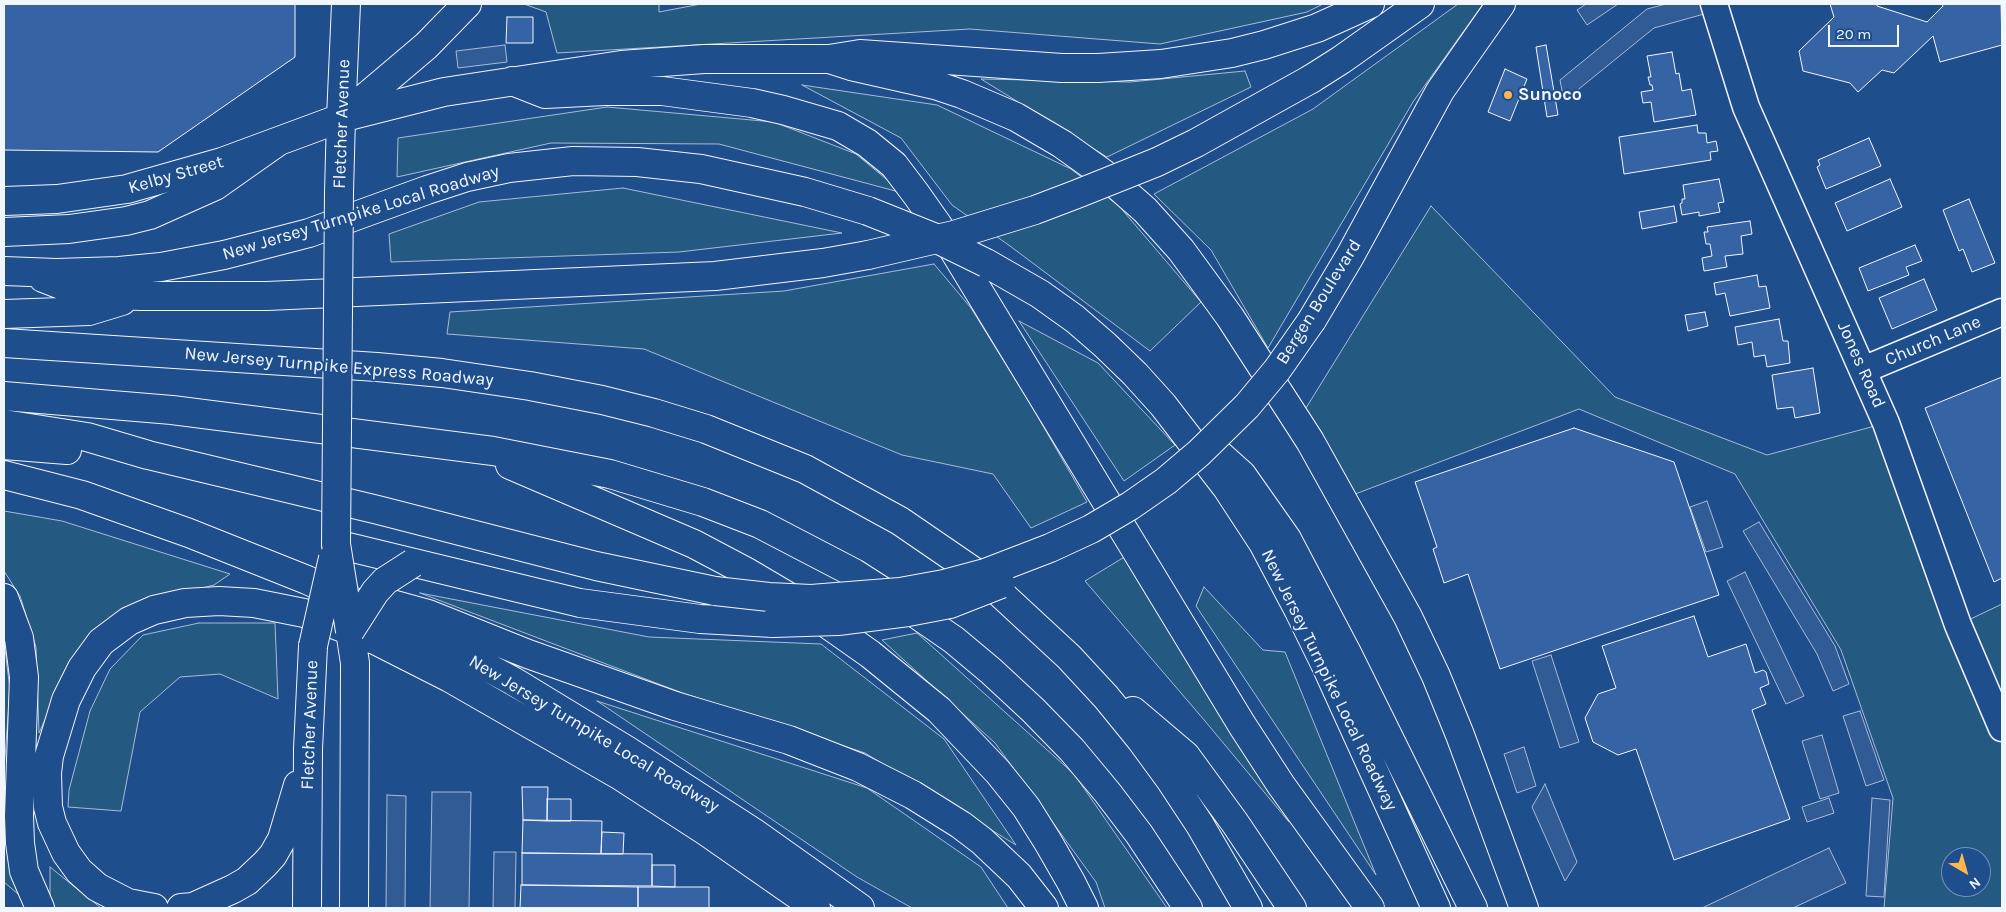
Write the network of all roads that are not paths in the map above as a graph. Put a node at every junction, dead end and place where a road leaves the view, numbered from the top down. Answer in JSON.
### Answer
{"nodes":[{"id":1,"x":346,"y":4,"type":"edge"},
{"id":2,"x":467,"y":4,"type":"edge"},
{"id":3,"x":1370,"y":4,"type":"edge"},
{"id":4,"x":1420,"y":4,"type":"edge"},
{"id":5,"x":1501,"y":4,"type":"edge"},
{"id":6,"x":1714,"y":4,"type":"edge"},
{"id":7,"x":829,"y":59,"type":"junction"},
{"id":8,"x":512,"y":81,"type":"junction"},
{"id":9,"x":341,"y":118,"type":"junction"},
{"id":10,"x":276,"y":143,"type":"junction"},
{"id":11,"x":4,"y":201,"type":"edge"},
{"id":12,"x":4,"y":232,"type":"edge"},
{"id":13,"x":16,"y":272,"type":"edge"},
{"id":14,"x":140,"y":296,"type":"junction"},
{"id":15,"x":2002,"y":312,"type":"edge"},
{"id":16,"x":4,"y":314,"type":"edge"},
{"id":17,"x":4,"y":343,"type":"edge"},
{"id":18,"x":1863,"y":370,"type":"junction"},
{"id":19,"x":4,"y":396,"type":"edge"},
{"id":20,"x":1163,"y":405,"type":"junction"},
{"id":21,"x":4,"y":424,"type":"edge"},
{"id":22,"x":4,"y":445,"type":"edge"},
{"id":23,"x":464,"y":446,"type":"junction"},
{"id":24,"x":148,"y":456,"type":"junction"},
{"id":25,"x":4,"y":475,"type":"edge"},
{"id":26,"x":1070,"y":539,"type":"junction"},
{"id":27,"x":336,"y":544,"type":"junction"},
{"id":28,"x":412,"y":563,"type":"junction"},
{"id":29,"x":307,"y":580,"type":"junction"},
{"id":30,"x":4,"y":598,"type":"edge"},
{"id":31,"x":371,"y":598,"type":"junction"},
{"id":32,"x":350,"y":631,"type":"junction"},
{"id":33,"x":1069,"y":657,"type":"junction"},
{"id":34,"x":2002,"y":728,"type":"edge"},
{"id":35,"x":308,"y":749,"type":"junction"},
{"id":36,"x":858,"y":905,"type":"edge"},
{"id":37,"x":40,"y":908,"type":"edge"},
{"id":38,"x":154,"y":908,"type":"edge"},
{"id":39,"x":191,"y":908,"type":"edge"},
{"id":40,"x":306,"y":908,"type":"edge"},
{"id":41,"x":354,"y":908,"type":"edge"},
{"id":42,"x":816,"y":908,"type":"edge"},
{"id":43,"x":1044,"y":908,"type":"edge"},
{"id":44,"x":1084,"y":908,"type":"edge"},
{"id":45,"x":1188,"y":908,"type":"edge"},
{"id":46,"x":1248,"y":908,"type":"edge"},
{"id":47,"x":1292,"y":908,"type":"edge"},
{"id":48,"x":1370,"y":908,"type":"edge"},
{"id":49,"x":1436,"y":908,"type":"edge"},
{"id":50,"x":1473,"y":908,"type":"edge"},
{"id":51,"x":1524,"y":908,"type":"edge"}],
"edges":[{"from":1,"to":9,"type":"main road","name":"Fletcher Avenue"},
{"from":2,"to":9,"type":"main road"},
{"from":3,"to":7,"type":"main road"},
{"from":4,"to":14,"type":"main road","bridge":true},
{"from":5,"to":26,"type":"main road","name":"Bergen Boulevard","bridge":true},
{"from":6,"to":18,"type":"street","name":"Jones Road"},
{"from":7,"to":8,"type":"main road"},
{"from":7,"to":51,"type":"main road"},
{"from":8,"to":9,"type":"main road"},
{"from":8,"to":48,"type":"main road"},
{"from":9,"to":10,"type":"main road","name":"Kelby Street"},
{"from":9,"to":27,"type":"main road","name":"Fletcher Avenue","bridge":true},
{"from":10,"to":11,"type":"main road","name":"Kelby Street"},
{"from":10,"to":12,"type":"main road"},
{"from":13,"to":14,"type":"main road"},
{"from":13,"to":20,"type":"main road","name":"New Jersey Turnpike Local Roadway","bridge":true},
{"from":14,"to":16,"type":"main road"},
{"from":15,"to":18,"type":"street","name":"Church Lane"},
{"from":17,"to":33,"type":"main road","name":"New Jersey Turnpike Express Roadway"},
{"from":18,"to":34,"type":"street","name":"Jones Road"},
{"from":19,"to":23,"type":"main road"},
{"from":20,"to":49,"type":"main road","name":"New Jersey Turnpike Local Roadway"},
{"from":20,"to":50,"type":"main road"},
{"from":21,"to":24,"type":"main road"},
{"from":22,"to":24,"type":"main road"},
{"from":23,"to":44,"type":"main road"},
{"from":23,"to":45,"type":"main road"},
{"from":24,"to":26,"type":"main road","bridge":true},
{"from":25,"to":29,"type":"main road","name":"New Jersey Turnpike Local Roadway"},
{"from":26,"to":28,"type":"main road","bridge":true},
{"from":27,"to":28,"type":"main road"},
{"from":27,"to":32,"type":"main road","name":"Fletcher Avenue","bridge":true},
{"from":27,"to":35,"type":"main road","name":"Fletcher Avenue","bridge":true},
{"from":28,"to":31,"type":"main road","bridge":true},
{"from":29,"to":31,"type":"main road"},
{"from":29,"to":36,"type":"main road","name":"New Jersey Turnpike Local Roadway"},
{"from":30,"to":37,"type":"main road"},
{"from":31,"to":32,"type":"main road","bridge":true},
{"from":31,"to":43,"type":"main road"},
{"from":32,"to":41,"type":"main road","name":"Fletcher Avenue"},
{"from":33,"to":46,"type":"main road","name":"New Jersey Turnpike Express Roadway"},
{"from":33,"to":47,"type":"main road"},
{"from":35,"to":39,"type":"main road"},
{"from":35,"to":40,"type":"main road","name":"Fletcher Avenue"},
{"from":38,"to":42,"type":"main road"}]}
